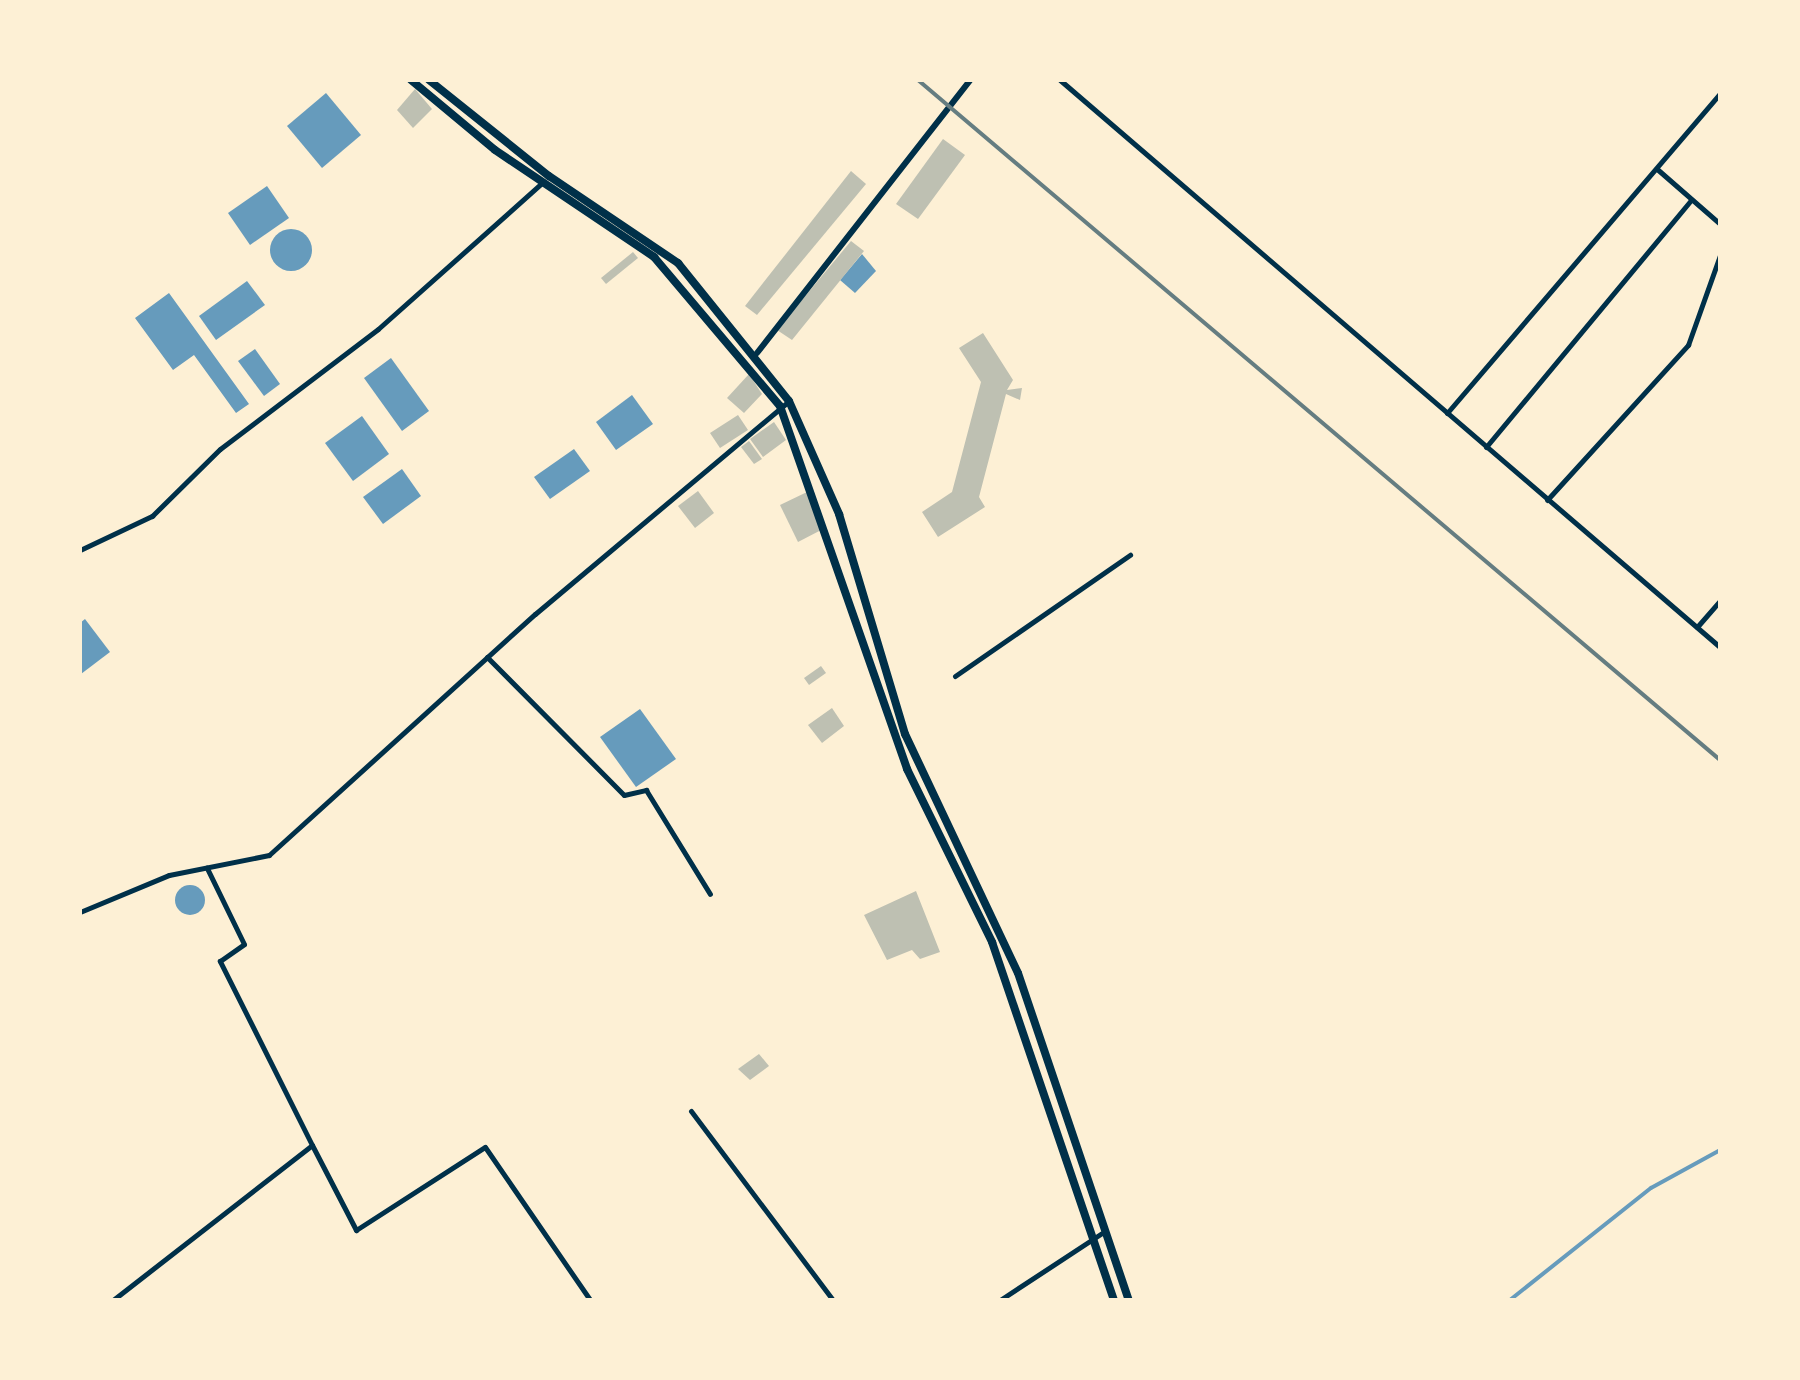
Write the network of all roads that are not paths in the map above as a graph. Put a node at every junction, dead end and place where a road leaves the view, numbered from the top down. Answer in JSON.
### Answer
{"nodes":[{"id":1,"x":411,"y":80,"type":"edge"},
{"id":2,"x":429,"y":80,"type":"edge"},
{"id":3,"x":970,"y":80,"type":"edge"},
{"id":4,"x":1060,"y":80,"type":"edge"},
{"id":5,"x":1720,"y":93,"type":"edge"},
{"id":6,"x":1657,"y":169,"type":"junction"},
{"id":7,"x":546,"y":179,"type":"junction"},
{"id":8,"x":1691,"y":200,"type":"junction"},
{"id":9,"x":1720,"y":224,"type":"edge"},
{"id":10,"x":1720,"y":255,"type":"edge"},
{"id":11,"x":757,"y":353,"type":"junction"},
{"id":12,"x":789,"y":401,"type":"junction"},
{"id":13,"x":780,"y":406,"type":"junction"},
{"id":14,"x":1447,"y":413,"type":"junction"},
{"id":15,"x":1486,"y":447,"type":"junction"},
{"id":16,"x":1547,"y":500,"type":"junction"},
{"id":17,"x":80,"y":550,"type":"edge"},
{"id":18,"x":1130,"y":555,"type":"dead end"},
{"id":19,"x":1720,"y":601,"type":"edge"},
{"id":20,"x":1697,"y":627,"type":"junction"},
{"id":21,"x":1720,"y":647,"type":"edge"},
{"id":22,"x":487,"y":657,"type":"junction"},
{"id":23,"x":955,"y":676,"type":"dead end"},
{"id":24,"x":207,"y":868,"type":"junction"},
{"id":25,"x":710,"y":894,"type":"dead end"},
{"id":26,"x":80,"y":912,"type":"edge"},
{"id":27,"x":691,"y":1111,"type":"dead end"},
{"id":28,"x":312,"y":1145,"type":"junction"},
{"id":29,"x":1102,"y":1233,"type":"junction"},
{"id":30,"x":1092,"y":1241,"type":"junction"},
{"id":31,"x":113,"y":1300,"type":"edge"},
{"id":32,"x":590,"y":1300,"type":"edge"},
{"id":33,"x":833,"y":1300,"type":"edge"},
{"id":34,"x":1000,"y":1300,"type":"edge"},
{"id":35,"x":1114,"y":1300,"type":"edge"},
{"id":36,"x":1129,"y":1300,"type":"edge"}],
"edges":[{"from":1,"to":7,"type":"highway"},
{"from":2,"to":7,"type":"highway"},
{"from":3,"to":11,"type":"street"},
{"from":4,"to":14,"type":"street"},
{"from":5,"to":6,"type":"street"},
{"from":6,"to":8,"type":"street"},
{"from":6,"to":14,"type":"street"},
{"from":7,"to":11,"type":"highway"},
{"from":7,"to":13,"type":"highway"},
{"from":7,"to":17,"type":"street"},
{"from":8,"to":9,"type":"street"},
{"from":8,"to":15,"type":"street"},
{"from":10,"to":16,"type":"street"},
{"from":11,"to":12,"type":"highway"},
{"from":12,"to":13,"type":"street"},
{"from":12,"to":29,"type":"highway"},
{"from":13,"to":22,"type":"street"},
{"from":13,"to":30,"type":"highway"},
{"from":14,"to":15,"type":"street"},
{"from":15,"to":16,"type":"street"},
{"from":16,"to":20,"type":"street"},
{"from":18,"to":23,"type":"street"},
{"from":19,"to":20,"type":"street"},
{"from":20,"to":21,"type":"street"},
{"from":22,"to":24,"type":"street"},
{"from":22,"to":25,"type":"street"},
{"from":24,"to":26,"type":"street"},
{"from":24,"to":28,"type":"street"},
{"from":27,"to":33,"type":"street"},
{"from":28,"to":31,"type":"street"},
{"from":28,"to":32,"type":"street"},
{"from":29,"to":30,"type":"street"},
{"from":29,"to":36,"type":"highway"},
{"from":30,"to":34,"type":"street"},
{"from":30,"to":35,"type":"highway"}]}
